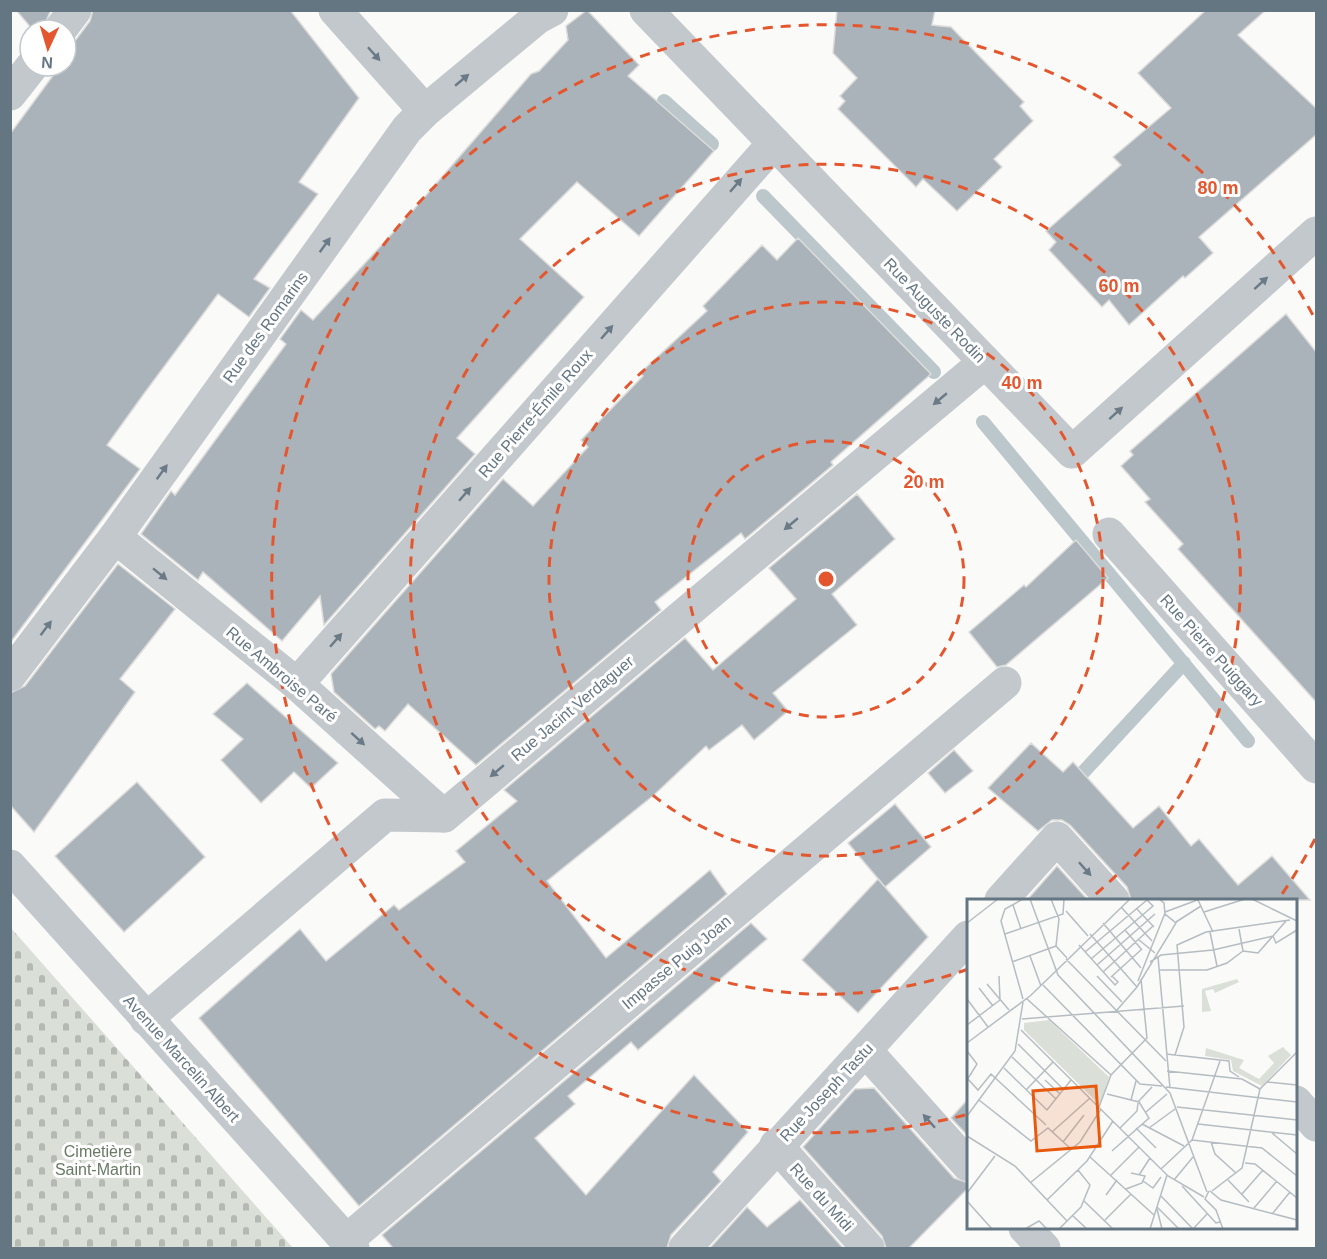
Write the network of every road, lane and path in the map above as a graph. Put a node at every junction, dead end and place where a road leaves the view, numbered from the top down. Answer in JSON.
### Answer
{"nodes":[{"id":1,"x":335,"y":10,"type":"edge"},
{"id":2,"x":552,"y":10,"type":"edge"},
{"id":3,"x":646,"y":10,"type":"edge"},
{"id":4,"x":23,"y":78,"type":"edge"},
{"id":5,"x":10,"y":94,"type":"edge"},
{"id":6,"x":425,"y":111,"type":"junction"},
{"id":7,"x":774,"y":143,"type":"junction"},
{"id":8,"x":1317,"y":233,"type":"edge"},
{"id":9,"x":985,"y":362,"type":"junction"},
{"id":10,"x":1109,"y":534,"type":"dead end"},
{"id":11,"x":115,"y":537,"type":"junction"},
{"id":12,"x":10,"y":675,"type":"edge"},
{"id":13,"x":1005,"y":683,"type":"dead end"},
{"id":14,"x":297,"y":684,"type":"junction"},
{"id":15,"x":1317,"y":767,"type":"edge"},
{"id":16,"x":444,"y":816,"type":"junction"},
{"id":17,"x":10,"y":866,"type":"edge"},
{"id":18,"x":1002,"y":899,"type":"edge"},
{"id":19,"x":1112,"y":899,"type":"edge"},
{"id":20,"x":967,"y":939,"type":"edge"},
{"id":21,"x":146,"y":1019,"type":"junction"},
{"id":22,"x":866,"y":1051,"type":"junction"},
{"id":23,"x":1297,"y":1103,"type":"edge"},
{"id":24,"x":1317,"y":1125,"type":"edge"},
{"id":25,"x":776,"y":1145,"type":"junction"},
{"id":26,"x":967,"y":1163,"type":"edge"},
{"id":27,"x":1027,"y":1229,"type":"edge"},
{"id":28,"x":350,"y":1245,"type":"edge"},
{"id":29,"x":687,"y":1248,"type":"edge"},
{"id":30,"x":868,"y":1248,"type":"edge"},
{"id":31,"x":1044,"y":1248,"type":"edge"}],
"edges":[{"from":1,"to":6,"type":"street","one_way":true},
{"from":6,"to":2,"type":"street","name":"Rue des Romarins","one_way":true},
{"from":3,"to":7,"type":"street","name":"Rue Auguste Rodin"},
{"from":4,"to":5,"type":"street"},
{"from":11,"to":6,"type":"street","name":"Rue des Romarins","one_way":true},
{"from":7,"to":9,"type":"street","name":"Rue Auguste Rodin"},
{"from":14,"to":7,"type":"street","name":"Rue Pierre-Émile Roux","one_way":true},
{"from":9,"to":8,"type":"street","name":"Rue Auguste Rodin","one_way":true},
{"from":9,"to":16,"type":"street","name":"Rue Jacint Verdaguer","one_way":true},
{"from":10,"to":15,"type":"street","name":"Rue Pierre Puiggary"},
{"from":12,"to":11,"type":"street","name":"Rue des Romarins","one_way":true},
{"from":11,"to":14,"type":"street","name":"Rue Ambroise Paré","one_way":true},
{"from":13,"to":28,"type":"street","name":"Impasse Puig Joan"},
{"from":14,"to":16,"type":"street","name":"Rue Ambroise Paré","one_way":true},
{"from":16,"to":21,"type":"street"},
{"from":17,"to":21,"type":"street","name":"Avenue Marcelin Albert"},
{"from":18,"to":19,"type":"street","one_way":true},
{"from":20,"to":22,"type":"street","name":"Rue Joseph Tastu"},
{"from":21,"to":28,"type":"street","name":"Avenue Marcelin Albert"},
{"from":22,"to":25,"type":"street","name":"Rue Joseph Tastu"},
{"from":26,"to":22,"type":"street","one_way":true},
{"from":23,"to":24,"type":"street"},
{"from":25,"to":29,"type":"street","name":"Rue Joseph Tastu"},
{"from":25,"to":30,"type":"street","name":"Rue du Midi"},
{"from":27,"to":31,"type":"street"}]}
